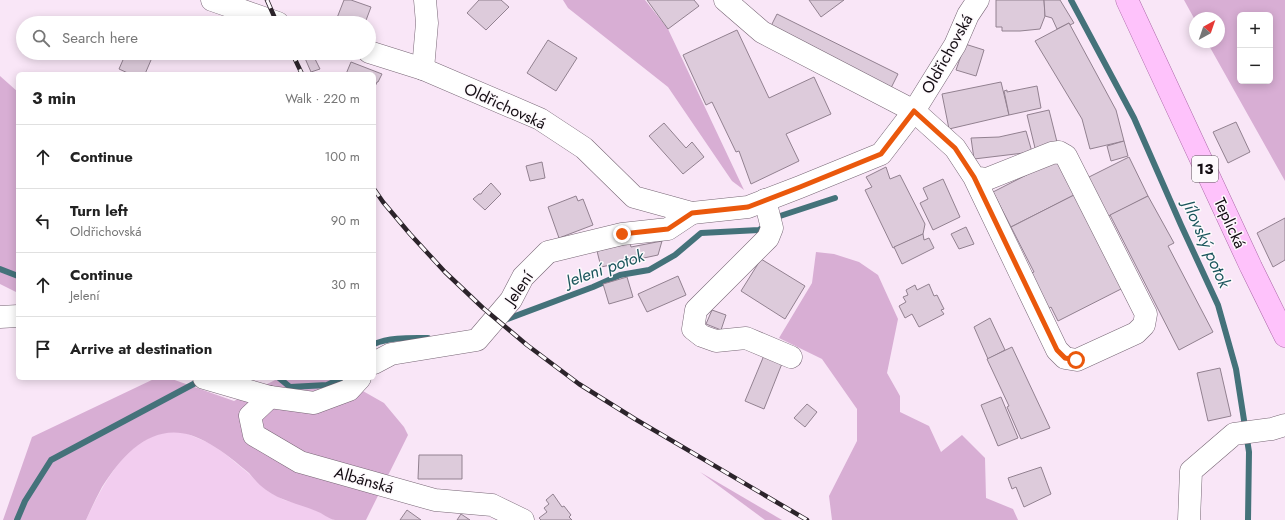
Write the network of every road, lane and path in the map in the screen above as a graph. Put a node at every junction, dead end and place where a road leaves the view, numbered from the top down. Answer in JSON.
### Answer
{"nodes":[{"id":1,"x":212,"y":0,"type":"edge"},
{"id":2,"x":425,"y":0,"type":"edge"},
{"id":3,"x":725,"y":0,"type":"edge"},
{"id":4,"x":978,"y":0,"type":"edge"},
{"id":5,"x":1127,"y":0,"type":"edge"},
{"id":6,"x":258,"y":16,"type":"edge"},
{"id":7,"x":376,"y":54,"type":"edge"},
{"id":8,"x":423,"y":69,"type":"junction"},
{"id":9,"x":914,"y":111,"type":"junction"},
{"id":10,"x":974,"y":177,"type":"junction"},
{"id":11,"x":692,"y":213,"type":"junction"},
{"id":12,"x":769,"y":215,"type":"junction"},
{"id":13,"x":16,"y":316,"type":"edge"},
{"id":14,"x":0,"y":317,"type":"edge"},
{"id":15,"x":1285,"y":336,"type":"edge"},
{"id":16,"x":791,"y":357,"type":"dead end"},
{"id":17,"x":376,"y":362,"type":"edge"},
{"id":18,"x":218,"y":380,"type":"edge"},
{"id":19,"x":358,"y":380,"type":"edge"},
{"id":20,"x":233,"y":382,"type":"edge"},
{"id":21,"x":270,"y":398,"type":"junction"},
{"id":22,"x":1285,"y":425,"type":"edge"},
{"id":23,"x":523,"y":520,"type":"edge"},
{"id":24,"x":1189,"y":520,"type":"edge"}],
"edges":[{"from":1,"to":6,"type":"street"},
{"from":2,"to":8,"type":"street"},
{"from":3,"to":9,"type":"street"},
{"from":4,"to":9,"type":"street","name":"Oldřichovská"},
{"from":5,"to":15,"type":"main road","name":"Teplická","number":"13"},
{"from":7,"to":8,"type":"street","name":"Oldřichovská"},
{"from":8,"to":11,"type":"street","name":"Oldřichovská"},
{"from":9,"to":10,"type":"street"},
{"from":9,"to":12,"type":"street","name":"Oldřichovská"},
{"from":10,"to":10,"type":"street"},
{"from":11,"to":12,"type":"street","name":"Oldřichovská"},
{"from":11,"to":17,"type":"street","name":"Jelení"},
{"from":12,"to":16,"type":"street"},
{"from":13,"to":14,"type":"street"},
{"from":18,"to":20,"type":"street"},
{"from":19,"to":21,"type":"street"},
{"from":20,"to":21,"type":"street"},
{"from":21,"to":23,"type":"street","name":"Albánská"},
{"from":22,"to":24,"type":"street"}]}
